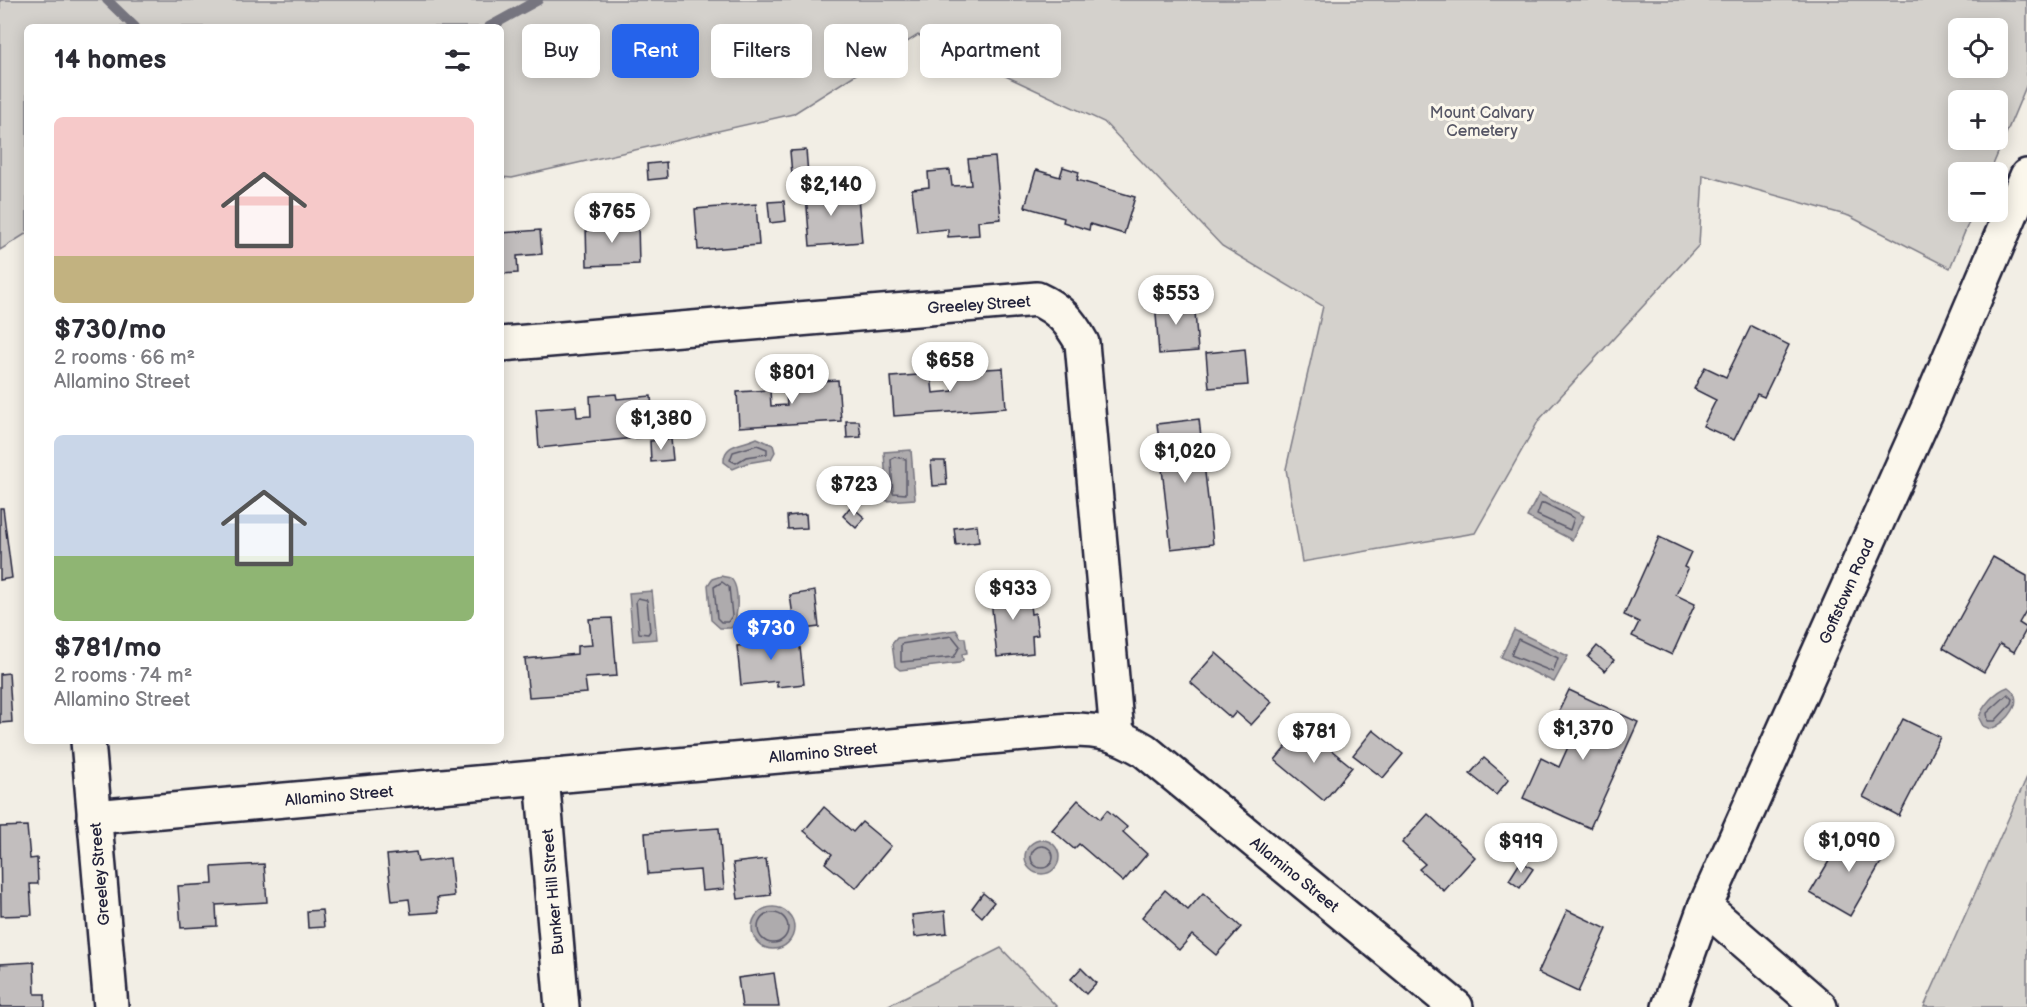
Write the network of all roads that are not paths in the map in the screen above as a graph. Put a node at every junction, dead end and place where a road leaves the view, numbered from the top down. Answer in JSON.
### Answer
{"nodes":[{"id":1,"x":2027,"y":176,"type":"edge"},
{"id":2,"x":504,"y":344,"type":"edge"},
{"id":3,"x":1117,"y":734,"type":"junction"},
{"id":4,"x":88,"y":744,"type":"edge"},
{"id":5,"x":542,"y":777,"type":"junction"},
{"id":6,"x":94,"y":817,"type":"junction"},
{"id":7,"x":1705,"y":907,"type":"junction"},
{"id":8,"x":111,"y":1007,"type":"edge"},
{"id":9,"x":562,"y":1007,"type":"edge"},
{"id":10,"x":1456,"y":1007,"type":"edge"},
{"id":11,"x":1669,"y":1007,"type":"edge"},
{"id":12,"x":1820,"y":1007,"type":"edge"}],
"edges":[{"from":1,"to":7,"type":"street","name":"Goffstown Road"},
{"from":2,"to":3,"type":"street","name":"Greeley Street"},
{"from":3,"to":5,"type":"street","name":"Allamino Street"},
{"from":3,"to":10,"type":"street","name":"Allamino Street"},
{"from":4,"to":6,"type":"street","name":"Greeley Street"},
{"from":5,"to":6,"type":"street","name":"Allamino Street"},
{"from":5,"to":9,"type":"street","name":"Bunker Hill Street"},
{"from":6,"to":8,"type":"street","name":"Greeley Street"},
{"from":7,"to":11,"type":"street","name":"Goffstown Road"},
{"from":7,"to":12,"type":"street"}]}
